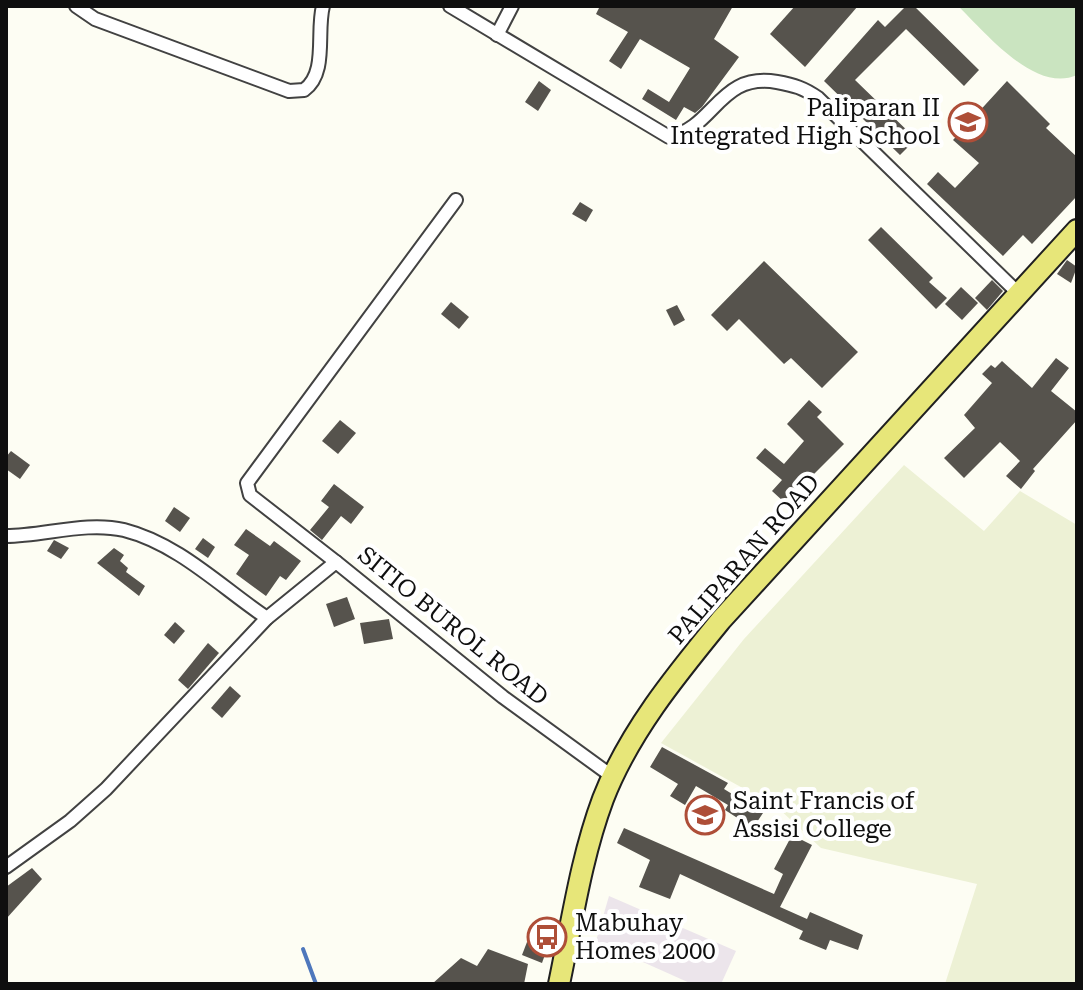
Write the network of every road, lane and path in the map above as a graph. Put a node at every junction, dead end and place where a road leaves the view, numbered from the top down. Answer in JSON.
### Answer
{"nodes":[{"id":1,"x":76,"y":6,"type":"edge"},
{"id":2,"x":323,"y":6,"type":"edge"},
{"id":3,"x":450,"y":6,"type":"edge"},
{"id":4,"x":512,"y":6,"type":"edge"},
{"id":5,"x":497,"y":35,"type":"junction"},
{"id":6,"x":456,"y":200,"type":"dead end"},
{"id":7,"x":1077,"y":230,"type":"edge"},
{"id":8,"x":1018,"y":293,"type":"junction"},
{"id":9,"x":6,"y":536,"type":"edge"},
{"id":10,"x":336,"y":562,"type":"junction"},
{"id":11,"x":267,"y":618,"type":"junction"},
{"id":12,"x":613,"y":777,"type":"junction"},
{"id":13,"x":6,"y":867,"type":"edge"},
{"id":14,"x":559,"y":984,"type":"edge"}],
"edges":[{"from":1,"to":2,"type":"street"},
{"from":3,"to":5,"type":"street"},
{"from":4,"to":5,"type":"street"},
{"from":5,"to":8,"type":"street"},
{"from":6,"to":10,"type":"street"},
{"from":7,"to":8,"type":"main road","name":"PALIPARAN ROAD"},
{"from":8,"to":12,"type":"main road","name":"PALIPARAN ROAD"},
{"from":9,"to":11,"type":"street"},
{"from":10,"to":11,"type":"street","name":"SITIO BUROL ROAD"},
{"from":10,"to":12,"type":"street","name":"SITIO BUROL ROAD"},
{"from":11,"to":13,"type":"street","name":"SITIO BUROL ROAD"},
{"from":12,"to":14,"type":"main road","name":"PALIPARAN ROAD"}]}
